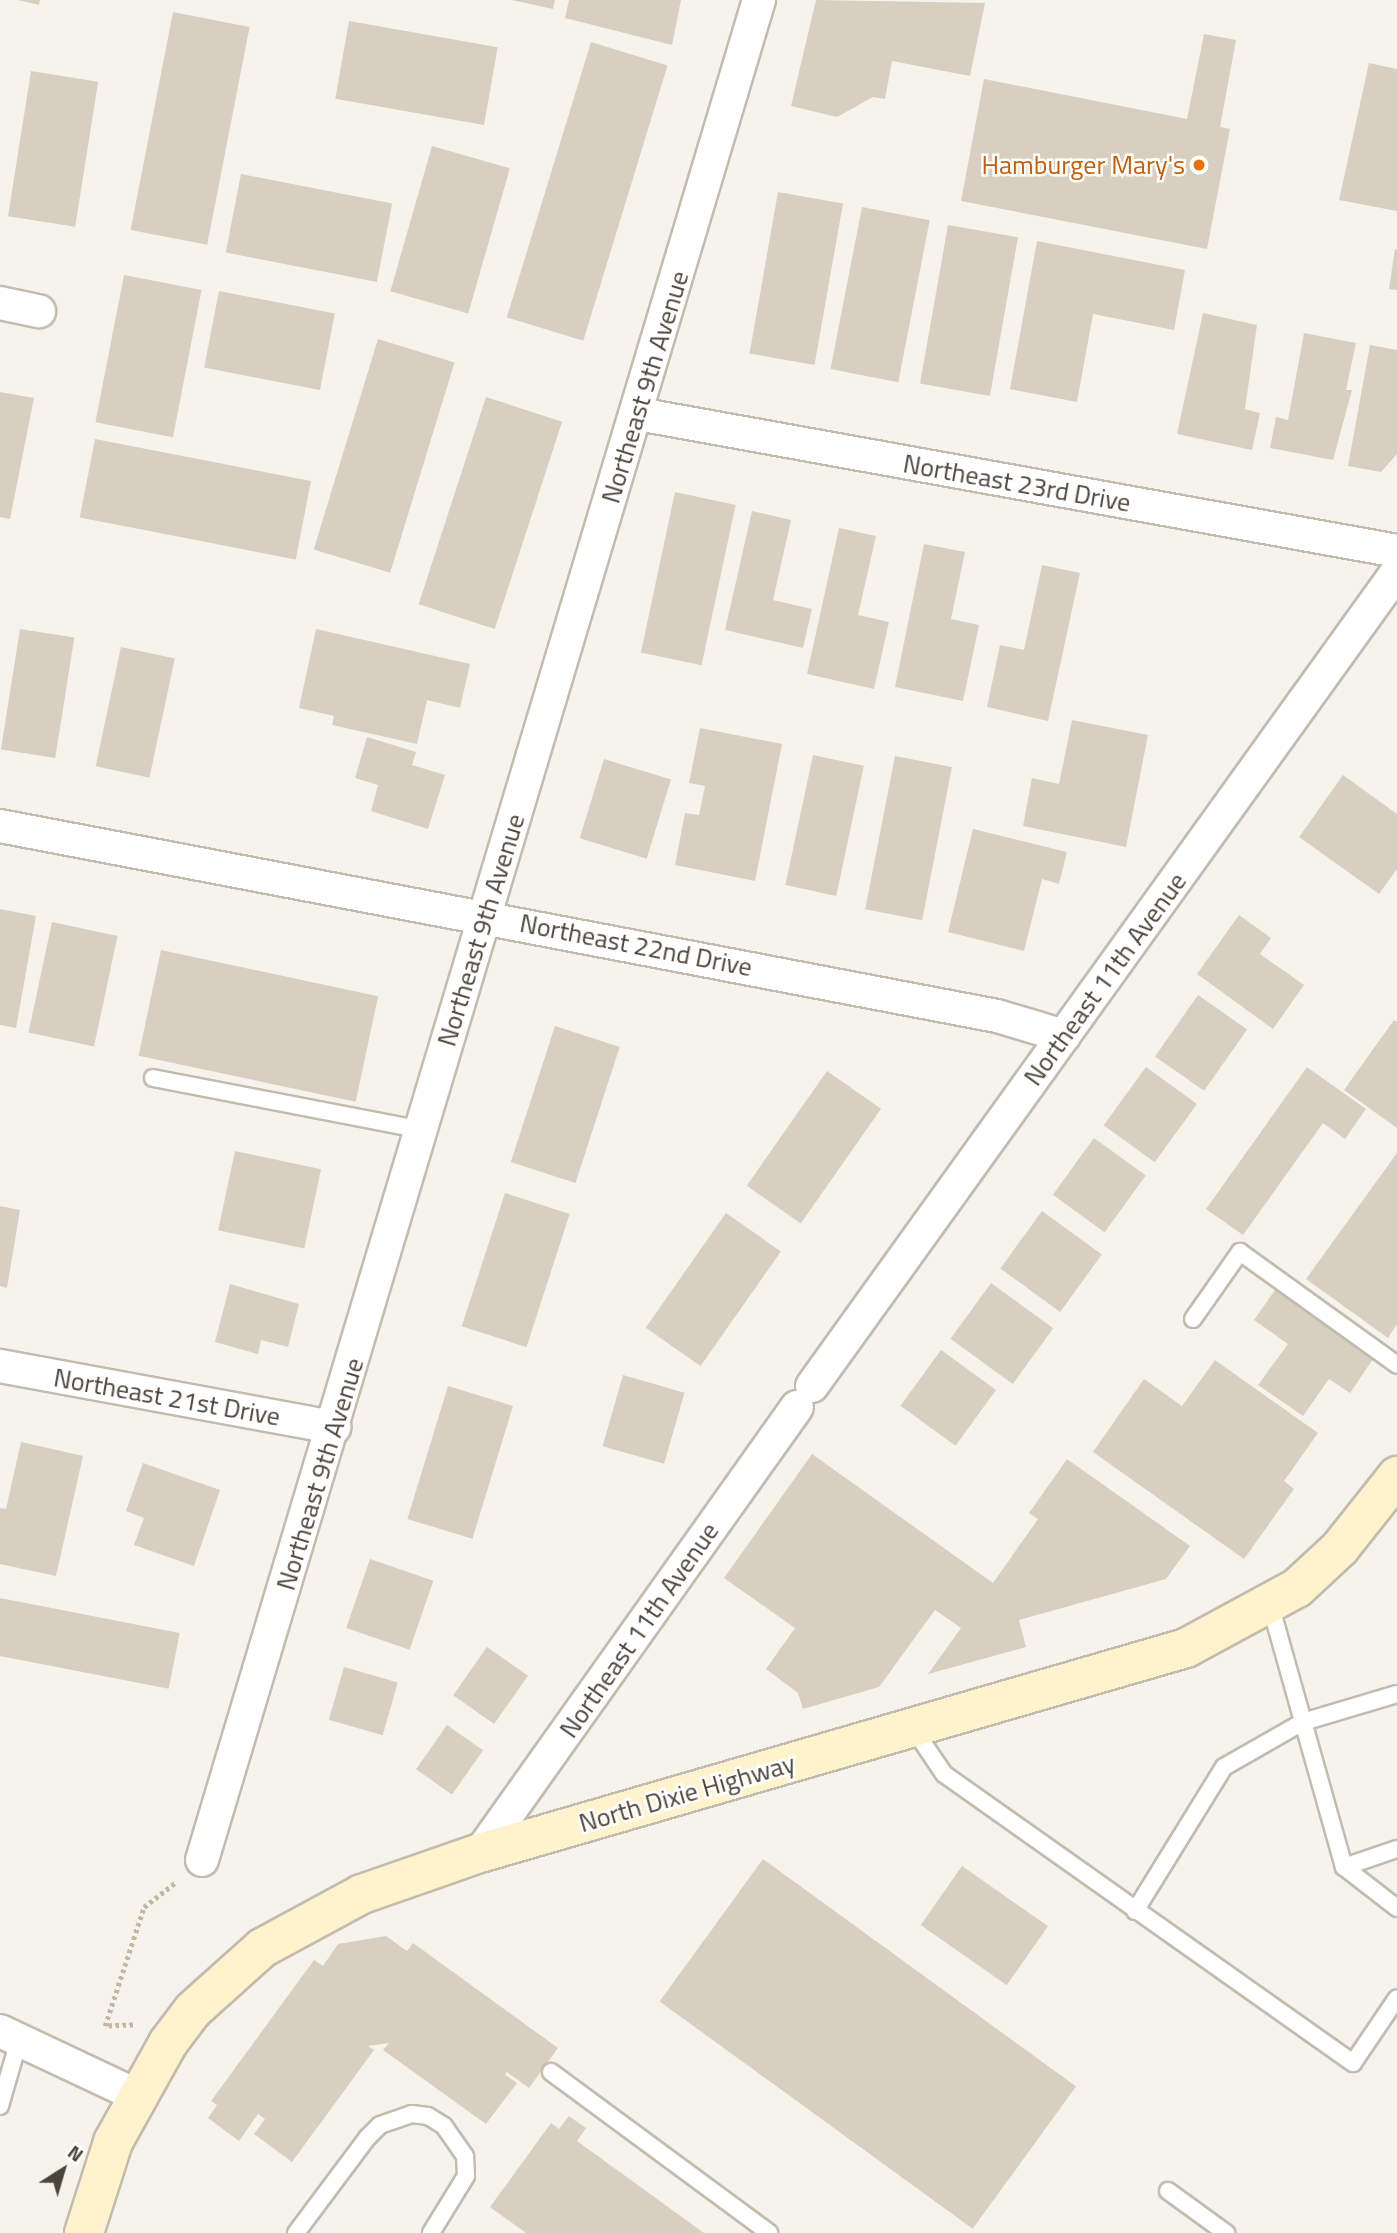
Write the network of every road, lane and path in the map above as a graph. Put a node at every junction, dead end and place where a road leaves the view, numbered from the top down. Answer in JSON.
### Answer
{"nodes":[{"id":1,"x":759,"y":0,"type":"edge"},
{"id":2,"x":0,"y":303,"type":"edge"},
{"id":3,"x":38,"y":311,"type":"dead end"},
{"id":4,"x":638,"y":414,"type":"junction"},
{"id":5,"x":1397,"y":551,"type":"edge"},
{"id":6,"x":1397,"y":572,"type":"edge"},
{"id":7,"x":0,"y":826,"type":"edge"},
{"id":8,"x":485,"y":916,"type":"junction"},
{"id":9,"x":1064,"y":1036,"type":"junction"},
{"id":10,"x":153,"y":1078,"type":"dead end"},
{"id":11,"x":422,"y":1130,"type":"junction"},
{"id":12,"x":1193,"y":1319,"type":"dead end"},
{"id":13,"x":1397,"y":1365,"type":"edge"},
{"id":14,"x":0,"y":1366,"type":"edge"},
{"id":15,"x":334,"y":1427,"type":"junction"},
{"id":16,"x":1397,"y":1475,"type":"edge"},
{"id":17,"x":1270,"y":1604,"type":"junction"},
{"id":18,"x":1397,"y":1694,"type":"edge"},
{"id":19,"x":1303,"y":1722,"type":"junction"},
{"id":20,"x":913,"y":1728,"type":"junction"},
{"id":21,"x":1397,"y":1849,"type":"edge"},
{"id":22,"x":480,"y":1853,"type":"junction"},
{"id":23,"x":202,"y":1860,"type":"joint"},
{"id":24,"x":1344,"y":1867,"type":"junction"},
{"id":25,"x":1397,"y":1908,"type":"edge"},
{"id":26,"x":1135,"y":1912,"type":"junction"},
{"id":27,"x":1397,"y":1998,"type":"edge"},
{"id":28,"x":141,"y":2024,"type":"dead end"},
{"id":29,"x":10,"y":2035,"type":"edge"},
{"id":30,"x":551,"y":2072,"type":"dead end"},
{"id":31,"x":136,"y":2095,"type":"junction"},
{"id":32,"x":0,"y":2106,"type":"edge"},
{"id":33,"x":1168,"y":2191,"type":"dead end"},
{"id":34,"x":84,"y":2233,"type":"edge"},
{"id":35,"x":296,"y":2233,"type":"edge"},
{"id":36,"x":431,"y":2233,"type":"edge"},
{"id":37,"x":769,"y":2233,"type":"edge"},
{"id":38,"x":1226,"y":2233,"type":"edge"}],
"edges":[{"from":1,"to":4,"type":"street","name":"Northeast 9th Avenue"},
{"from":2,"to":3,"type":"street"},
{"from":4,"to":5,"type":"street","name":"Northeast 23rd Drive"},
{"from":4,"to":8,"type":"street","name":"Northeast 9th Avenue"},
{"from":6,"to":9,"type":"street","name":"Northeast 11th Avenue"},
{"from":7,"to":8,"type":"street","name":"Northeast 22nd Drive"},
{"from":8,"to":9,"type":"street","name":"Northeast 22nd Drive"},
{"from":8,"to":11,"type":"street","name":"Northeast 9th Avenue"},
{"from":9,"to":22,"type":"street","name":"Northeast 11th Avenue"},
{"from":10,"to":11,"type":"lane"},
{"from":11,"to":15,"type":"street","name":"Northeast 9th Avenue"},
{"from":12,"to":13,"type":"lane"},
{"from":14,"to":15,"type":"street","name":"Northeast 21st Drive"},
{"from":15,"to":23,"type":"street","name":"Northeast 9th Avenue"},
{"from":16,"to":17,"type":"street","name":"North Dixie Highway"},
{"from":17,"to":19,"type":"lane"},
{"from":17,"to":20,"type":"street","name":"North Dixie Highway"},
{"from":18,"to":19,"type":"lane"},
{"from":19,"to":24,"type":"lane"},
{"from":19,"to":26,"type":"lane"},
{"from":20,"to":22,"type":"street","name":"North Dixie Highway"},
{"from":20,"to":26,"type":"lane"},
{"from":21,"to":24,"type":"lane"},
{"from":22,"to":31,"type":"street","name":"North Dixie Highway"},
{"from":23,"to":28,"type":"path"},
{"from":24,"to":25,"type":"lane"},
{"from":26,"to":27,"type":"lane"},
{"from":29,"to":31,"type":"street"},
{"from":29,"to":32,"type":"lane"},
{"from":30,"to":37,"type":"lane"},
{"from":31,"to":34,"type":"street","name":"North Dixie Highway"},
{"from":33,"to":38,"type":"lane"},
{"from":35,"to":36,"type":"lane"}]}
